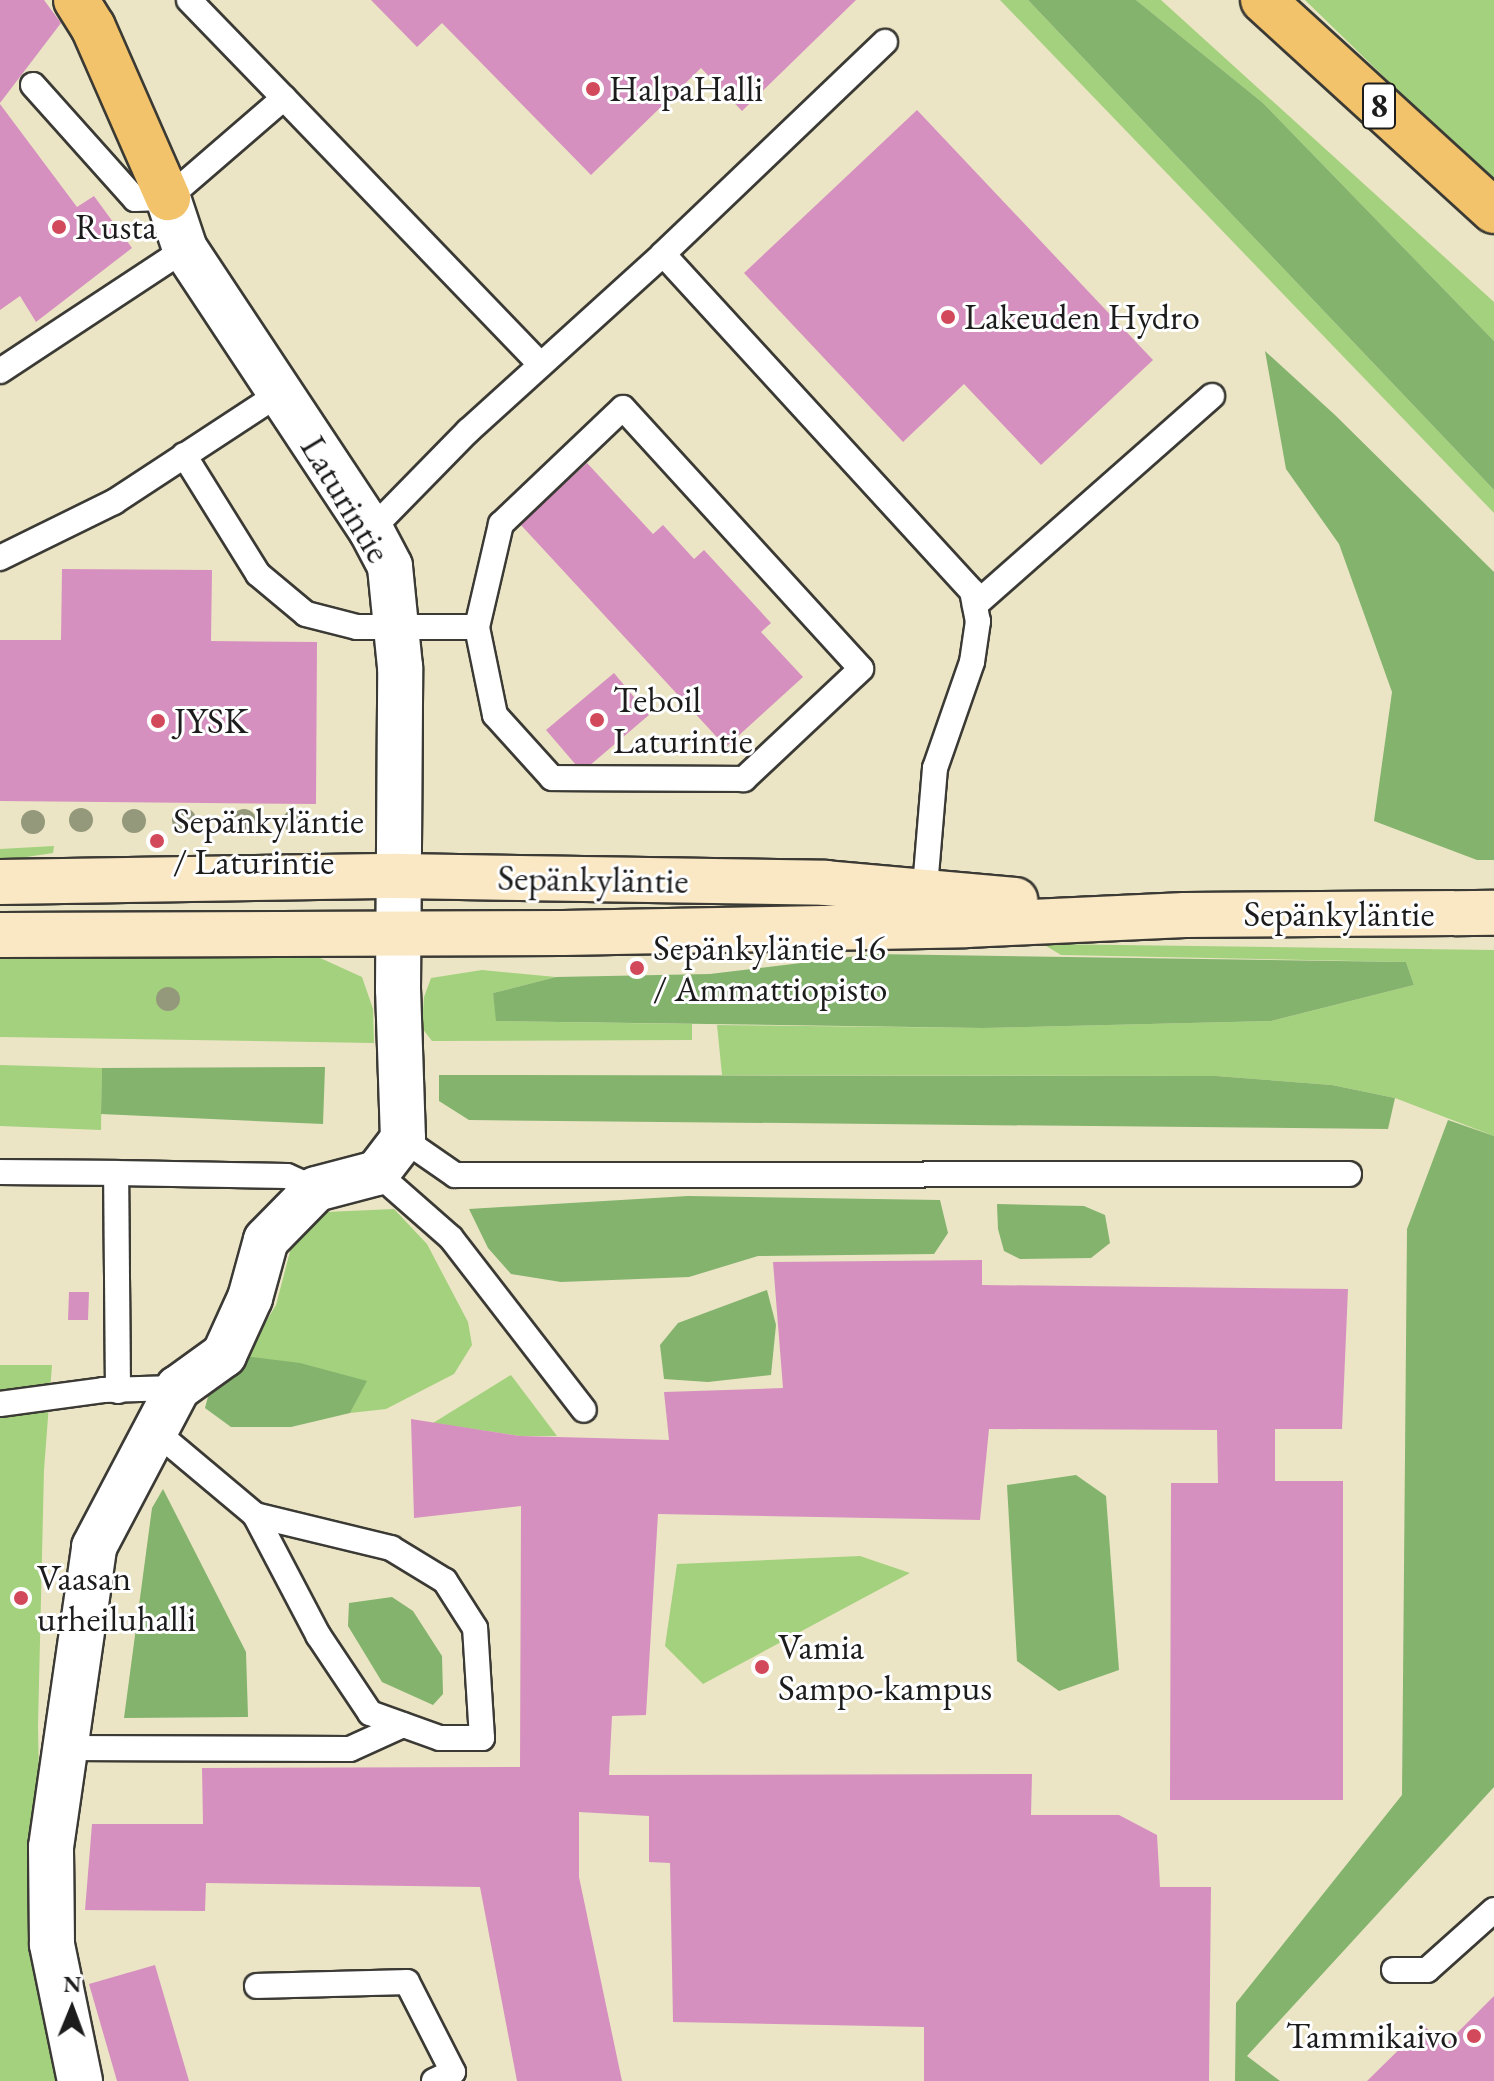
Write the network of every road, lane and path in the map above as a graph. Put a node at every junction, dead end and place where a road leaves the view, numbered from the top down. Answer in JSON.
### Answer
{"nodes":[{"id":1,"x":76,"y":0,"type":"edge"},
{"id":2,"x":189,"y":0,"type":"edge"},
{"id":3,"x":1263,"y":0,"type":"edge"},
{"id":4,"x":885,"y":42,"type":"dead end"},
{"id":5,"x":33,"y":85,"type":"dead end"},
{"id":6,"x":284,"y":98,"type":"junction"},
{"id":7,"x":168,"y":198,"type":"junction"},
{"id":8,"x":1494,"y":211,"type":"edge"},
{"id":9,"x":185,"y":249,"type":"junction"},
{"id":10,"x":663,"y":254,"type":"junction"},
{"id":11,"x":540,"y":364,"type":"junction"},
{"id":12,"x":0,"y":371,"type":"edge"},
{"id":13,"x":280,"y":393,"type":"junction"},
{"id":14,"x":1212,"y":396,"type":"dead end"},
{"id":15,"x":184,"y":455,"type":"junction"},
{"id":16,"x":371,"y":530,"type":"junction"},
{"id":17,"x":0,"y":558,"type":"edge"},
{"id":18,"x":975,"y":605,"type":"junction"},
{"id":19,"x":399,"y":627,"type":"junction"},
{"id":20,"x":477,"y":627,"type":"junction"},
{"id":21,"x":398,"y":876,"type":"junction"},
{"id":22,"x":0,"y":882,"type":"edge"},
{"id":23,"x":924,"y":909,"type":"junction"},
{"id":24,"x":1494,"y":913,"type":"edge"},
{"id":25,"x":398,"y":933,"type":"junction"},
{"id":26,"x":0,"y":935,"type":"edge"},
{"id":27,"x":390,"y":1156,"type":"junction"},
{"id":28,"x":0,"y":1172,"type":"edge"},
{"id":29,"x":116,"y":1173,"type":"junction"},
{"id":30,"x":1349,"y":1174,"type":"dead end"},
{"id":31,"x":316,"y":1189,"type":"junction"},
{"id":32,"x":178,"y":1388,"type":"junction"},
{"id":33,"x":118,"y":1391,"type":"junction"},
{"id":34,"x":0,"y":1404,"type":"edge"},
{"id":35,"x":584,"y":1410,"type":"dead end"},
{"id":36,"x":155,"y":1431,"type":"junction"},
{"id":37,"x":255,"y":1515,"type":"junction"},
{"id":38,"x":403,"y":1725,"type":"junction"},
{"id":39,"x":65,"y":1748,"type":"junction"},
{"id":40,"x":1494,"y":1910,"type":"edge"},
{"id":41,"x":1394,"y":1970,"type":"dead end"},
{"id":42,"x":257,"y":1986,"type":"dead end"},
{"id":43,"x":80,"y":2081,"type":"edge"},
{"id":44,"x":434,"y":2081,"type":"edge"}],
"edges":[{"from":1,"to":7,"type":"main road"},
{"from":2,"to":6,"type":"lane"},
{"from":3,"to":8,"type":"main road","number":"8"},
{"from":4,"to":10,"type":"lane"},
{"from":5,"to":7,"type":"lane"},
{"from":6,"to":7,"type":"lane"},
{"from":6,"to":11,"type":"lane"},
{"from":7,"to":9,"type":"street","name":"Laturintie"},
{"from":9,"to":12,"type":"lane"},
{"from":9,"to":13,"type":"street","name":"Laturintie"},
{"from":10,"to":11,"type":"lane"},
{"from":10,"to":18,"type":"lane"},
{"from":11,"to":16,"type":"lane"},
{"from":13,"to":15,"type":"lane"},
{"from":13,"to":16,"type":"street","name":"Laturintie"},
{"from":14,"to":18,"type":"lane"},
{"from":15,"to":17,"type":"lane"},
{"from":15,"to":19,"type":"lane"},
{"from":16,"to":19,"type":"street","name":"Laturintie"},
{"from":18,"to":23,"type":"lane"},
{"from":19,"to":20,"type":"lane"},
{"from":19,"to":21,"type":"street","name":"Laturintie"},
{"from":20,"to":20,"type":"lane"},
{"from":21,"to":22,"type":"main road","name":"Sepänkyläntie"},
{"from":21,"to":23,"type":"main road","name":"Sepänkyläntie"},
{"from":21,"to":25,"type":"street","name":"Laturintie"},
{"from":23,"to":24,"type":"main road","name":"Sepänkyläntie"},
{"from":23,"to":25,"type":"main road","name":"Sepänkyläntie"},
{"from":25,"to":26,"type":"main road","name":"Sepänkyläntie"},
{"from":25,"to":27,"type":"street","name":"Laturintie"},
{"from":27,"to":30,"type":"lane"},
{"from":27,"to":31,"type":"street"},
{"from":27,"to":35,"type":"lane"},
{"from":28,"to":29,"type":"lane"},
{"from":29,"to":31,"type":"lane"},
{"from":29,"to":33,"type":"lane"},
{"from":31,"to":32,"type":"street"},
{"from":32,"to":33,"type":"lane"},
{"from":32,"to":36,"type":"street"},
{"from":33,"to":34,"type":"lane"},
{"from":36,"to":37,"type":"lane"},
{"from":36,"to":39,"type":"street"},
{"from":37,"to":38,"type":"lane"},
{"from":37,"to":38,"type":"lane"},
{"from":38,"to":39,"type":"lane"},
{"from":39,"to":43,"type":"street"},
{"from":40,"to":41,"type":"lane"},
{"from":42,"to":44,"type":"lane"}]}
